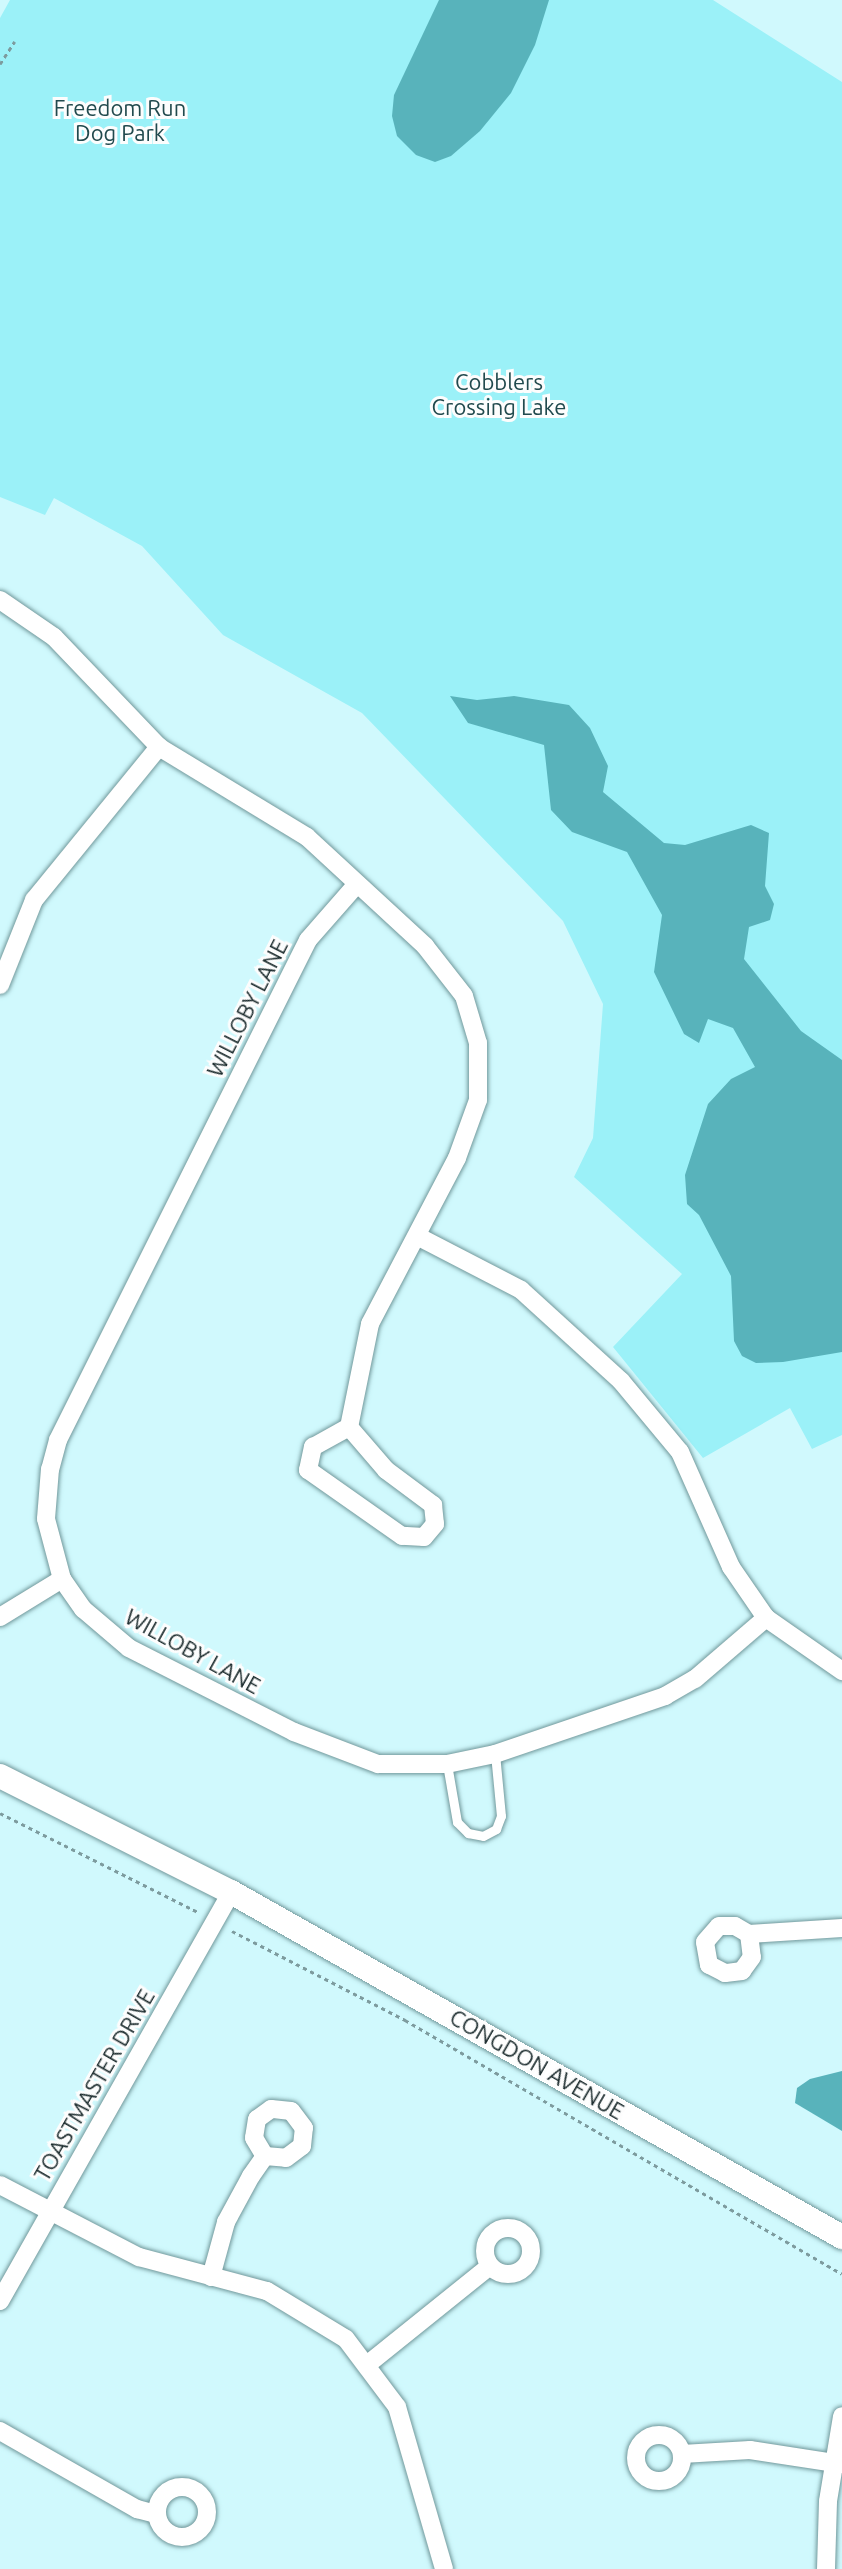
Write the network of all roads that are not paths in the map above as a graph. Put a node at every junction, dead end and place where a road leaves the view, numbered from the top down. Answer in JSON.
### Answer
{"nodes":[{"id":1,"x":0,"y":600,"type":"edge"},
{"id":2,"x":159,"y":747,"type":"junction"},
{"id":3,"x":357,"y":884,"type":"junction"},
{"id":4,"x":0,"y":985,"type":"edge"},
{"id":5,"x":417,"y":1236,"type":"junction"},
{"id":6,"x":349,"y":1427,"type":"junction"},
{"id":7,"x":62,"y":1579,"type":"junction"},
{"id":8,"x":0,"y":1617,"type":"edge"},
{"id":9,"x":766,"y":1618,"type":"junction"},
{"id":10,"x":842,"y":1671,"type":"edge"},
{"id":11,"x":495,"y":1754,"type":"junction"},
{"id":12,"x":447,"y":1764,"type":"junction"},
{"id":13,"x":0,"y":1776,"type":"edge"},
{"id":14,"x":231,"y":1892,"type":"junction"},
{"id":15,"x":842,"y":1928,"type":"edge"},
{"id":16,"x":749,"y":1934,"type":"dead end"},
{"id":17,"x":265,"y":2156,"type":"dead end"},
{"id":18,"x":0,"y":2185,"type":"edge"},
{"id":19,"x":51,"y":2211,"type":"junction"},
{"id":20,"x":842,"y":2237,"type":"edge"},
{"id":21,"x":490,"y":2266,"type":"dead end"},
{"id":22,"x":211,"y":2277,"type":"junction"},
{"id":23,"x":0,"y":2301,"type":"edge"},
{"id":24,"x":368,"y":2364,"type":"junction"},
{"id":25,"x":842,"y":2416,"type":"edge"},
{"id":26,"x":0,"y":2431,"type":"edge"},
{"id":27,"x":682,"y":2454,"type":"dead end"},
{"id":28,"x":838,"y":2463,"type":"edge"},
{"id":29,"x":156,"y":2514,"type":"dead end"},
{"id":30,"x":444,"y":2569,"type":"edge"},
{"id":31,"x":826,"y":2569,"type":"edge"}],
"edges":[{"from":1,"to":2,"type":"street"},
{"from":2,"to":3,"type":"street"},
{"from":2,"to":4,"type":"street"},
{"from":3,"to":5,"type":"street"},
{"from":3,"to":7,"type":"street","name":"WILLOBY LANE"},
{"from":5,"to":6,"type":"street"},
{"from":5,"to":9,"type":"street"},
{"from":6,"to":6,"type":"street"},
{"from":7,"to":8,"type":"street"},
{"from":7,"to":12,"type":"street","name":"WILLOBY LANE"},
{"from":9,"to":10,"type":"street"},
{"from":9,"to":11,"type":"street","name":"WILLOBY LANE"},
{"from":11,"to":12,"type":"street","name":"WILLOBY LANE"},
{"from":11,"to":12,"type":"lane"},
{"from":13,"to":14,"type":"street","name":"CONGDON AVENUE"},
{"from":14,"to":19,"type":"street","name":"TOASTMASTER DRIVE"},
{"from":14,"to":20,"type":"street","name":"CONGDON AVENUE"},
{"from":15,"to":16,"type":"street"},
{"from":17,"to":22,"type":"street"},
{"from":18,"to":19,"type":"street"},
{"from":19,"to":22,"type":"street"},
{"from":19,"to":23,"type":"street","name":"TOASTMASTER DRIVE"},
{"from":21,"to":24,"type":"street"},
{"from":22,"to":24,"type":"street"},
{"from":24,"to":30,"type":"street"},
{"from":25,"to":28,"type":"street"},
{"from":26,"to":29,"type":"street"},
{"from":27,"to":28,"type":"street"},
{"from":28,"to":31,"type":"street"}]}
